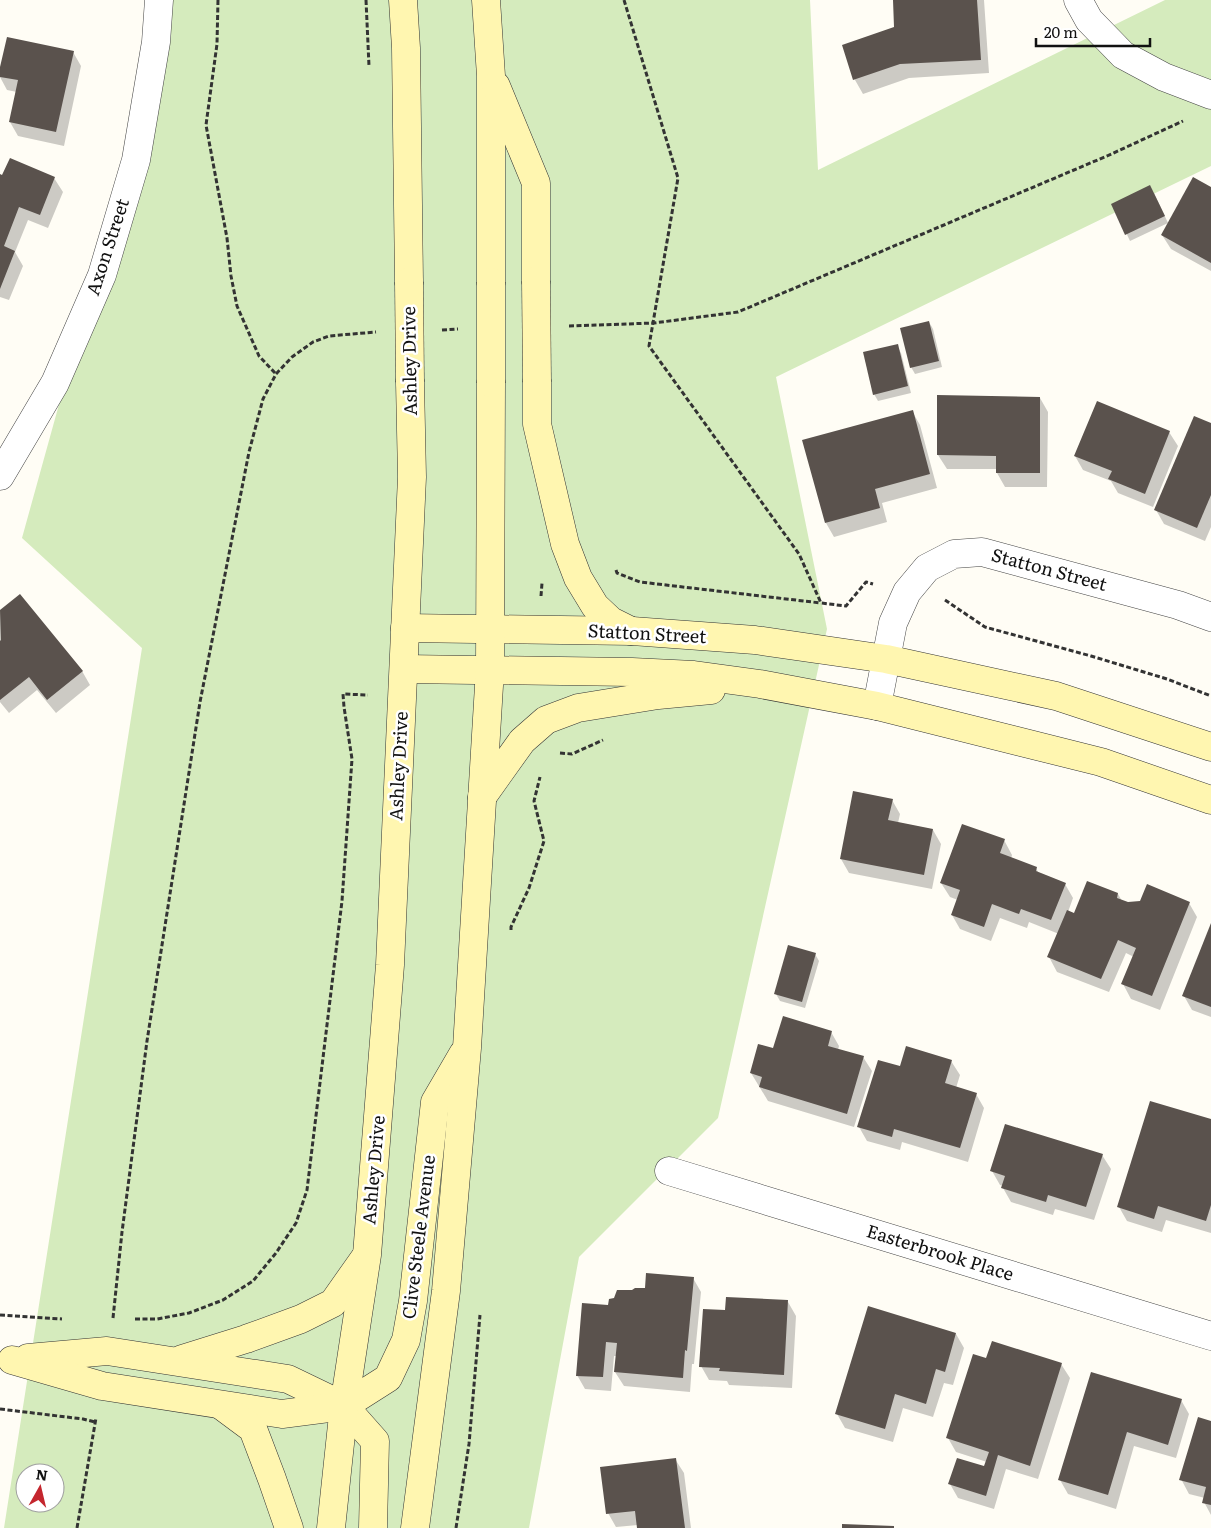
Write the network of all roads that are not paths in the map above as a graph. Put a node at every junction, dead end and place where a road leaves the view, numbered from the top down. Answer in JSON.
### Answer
{"nodes":[{"id":1,"x":159,"y":0,"type":"edge"},
{"id":2,"x":403,"y":0,"type":"edge"},
{"id":3,"x":486,"y":0,"type":"edge"},
{"id":4,"x":1078,"y":0,"type":"edge"},
{"id":5,"x":491,"y":76,"type":"junction"},
{"id":6,"x":1211,"y":95,"type":"edge"},
{"id":7,"x":0,"y":476,"type":"edge"},
{"id":8,"x":1211,"y":617,"type":"edge"},
{"id":9,"x":405,"y":628,"type":"junction"},
{"id":10,"x":491,"y":629,"type":"junction"},
{"id":11,"x":632,"y":631,"type":"junction"},
{"id":12,"x":886,"y":659,"type":"junction"},
{"id":13,"x":404,"y":669,"type":"junction"},
{"id":14,"x":490,"y":669,"type":"junction"},
{"id":15,"x":760,"y":684,"type":"junction"},
{"id":16,"x":877,"y":706,"type":"junction"},
{"id":17,"x":1211,"y":747,"type":"edge"},
{"id":18,"x":482,"y":797,"type":"junction"},
{"id":19,"x":1211,"y":800,"type":"edge"},
{"id":20,"x":467,"y":1048,"type":"junction"},
{"id":21,"x":669,"y":1171,"type":"dead end"},
{"id":22,"x":367,"y":1255,"type":"junction"},
{"id":23,"x":1211,"y":1336,"type":"edge"},
{"id":24,"x":6,"y":1359,"type":"edge"},
{"id":25,"x":174,"y":1361,"type":"junction"},
{"id":26,"x":221,"y":1405,"type":"junction"},
{"id":27,"x":344,"y":1406,"type":"junction"},
{"id":28,"x":288,"y":1528,"type":"edge"},
{"id":29,"x":331,"y":1528,"type":"edge"},
{"id":30,"x":373,"y":1528,"type":"edge"},
{"id":31,"x":415,"y":1528,"type":"edge"}],
"edges":[{"from":1,"to":7,"type":"street","name":"Axon Street"},
{"from":2,"to":9,"type":"main road","name":"Ashley Drive","bridge":true},
{"from":3,"to":5,"type":"main road"},
{"from":4,"to":6,"type":"street"},
{"from":5,"to":10,"type":"main road","bridge":true},
{"from":5,"to":11,"type":"main road","bridge":true},
{"from":8,"to":12,"type":"street","name":"Statton Street"},
{"from":9,"to":10,"type":"main road","name":"Statton Street"},
{"from":9,"to":13,"type":"main road","name":"Ashley Drive"},
{"from":10,"to":11,"type":"main road","name":"Statton Street"},
{"from":10,"to":14,"type":"main road"},
{"from":11,"to":12,"type":"main road","name":"Statton Street"},
{"from":12,"to":16,"type":"street","name":"Statton Street"},
{"from":12,"to":17,"type":"main road","name":"Statton Street"},
{"from":13,"to":14,"type":"main road"},
{"from":13,"to":22,"type":"main road","name":"Ashley Drive"},
{"from":14,"to":15,"type":"main road"},
{"from":14,"to":18,"type":"main road"},
{"from":15,"to":16,"type":"main road"},
{"from":15,"to":18,"type":"main road"},
{"from":16,"to":19,"type":"main road"},
{"from":18,"to":20,"type":"main road"},
{"from":20,"to":27,"type":"main road","name":"Clive Steele Avenue"},
{"from":20,"to":31,"type":"main road"},
{"from":21,"to":23,"type":"street","name":"Easterbrook Place"},
{"from":22,"to":25,"type":"main road"},
{"from":22,"to":27,"type":"main road","name":"Ashley Drive"},
{"from":24,"to":25,"type":"main road","name":"Clive Steele Avenue"},
{"from":24,"to":26,"type":"main road","name":"Clive Steele Avenue"},
{"from":25,"to":27,"type":"main road","name":"Clive Steele Avenue"},
{"from":26,"to":27,"type":"main road","name":"Clive Steele Avenue"},
{"from":26,"to":28,"type":"main road"},
{"from":27,"to":29,"type":"main road","name":"Ashley Drive"},
{"from":27,"to":30,"type":"main road","name":"Clive Steele Avenue"}]}
